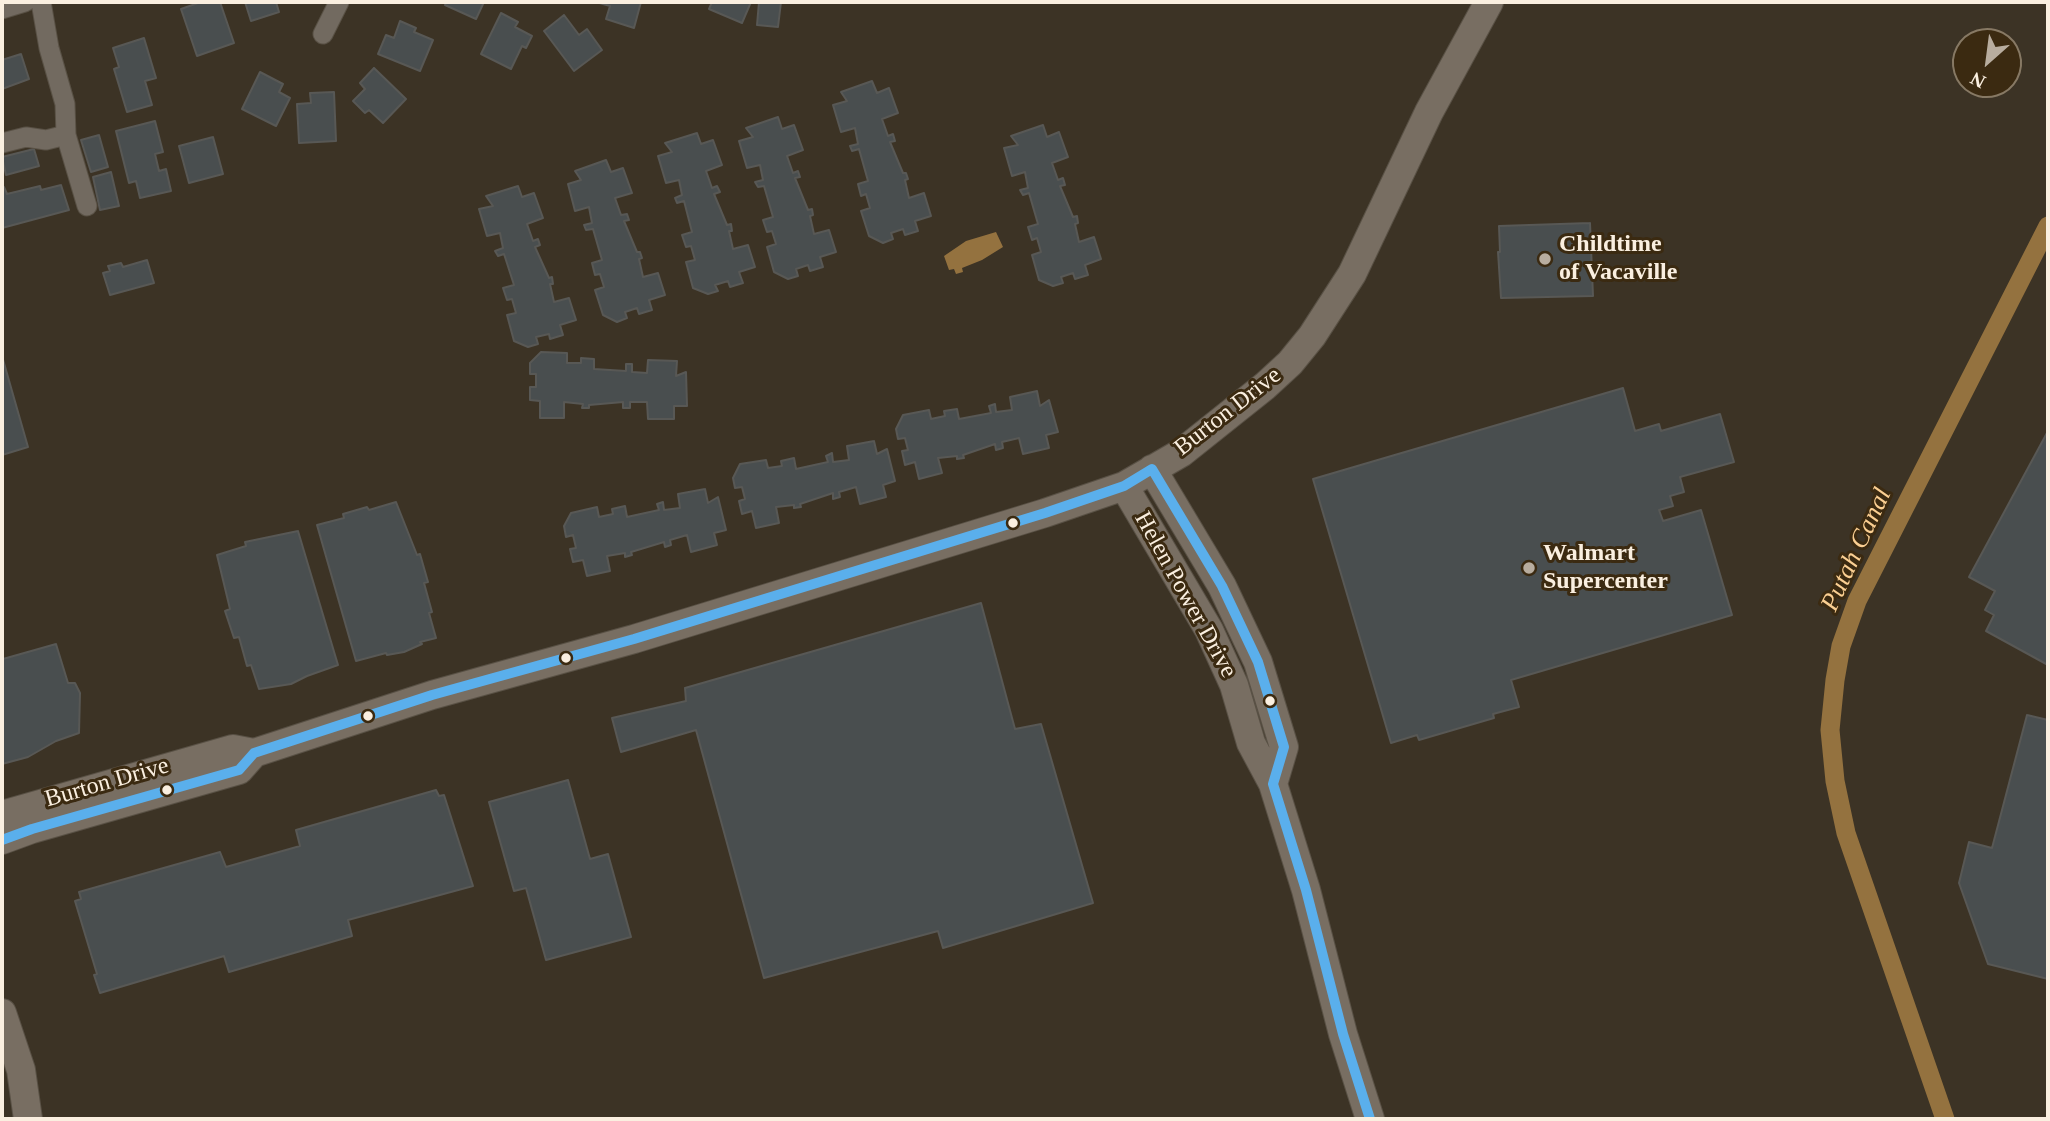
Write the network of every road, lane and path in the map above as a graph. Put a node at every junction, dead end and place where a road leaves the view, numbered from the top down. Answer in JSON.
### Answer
{"nodes":[{"id":1,"x":25,"y":2,"type":"edge"},
{"id":2,"x":41,"y":2,"type":"edge"},
{"id":3,"x":339,"y":2,"type":"edge"},
{"id":4,"x":1489,"y":2,"type":"edge"},
{"id":5,"x":2,"y":9,"type":"edge"},
{"id":6,"x":323,"y":34,"type":"dead end"},
{"id":7,"x":66,"y":135,"type":"junction"},
{"id":8,"x":2,"y":143,"type":"edge"},
{"id":9,"x":87,"y":206,"type":"dead end"},
{"id":10,"x":1152,"y":469,"type":"junction"},
{"id":11,"x":1124,"y":486,"type":"junction"},
{"id":12,"x":254,"y":753,"type":"junction"},
{"id":13,"x":1273,"y":783,"type":"junction"},
{"id":14,"x":2,"y":815,"type":"edge"},
{"id":15,"x":2,"y":840,"type":"edge"},
{"id":16,"x":2,"y":1013,"type":"edge"},
{"id":17,"x":28,"y":1119,"type":"edge"},
{"id":18,"x":1370,"y":1119,"type":"edge"}],
"edges":[{"from":1,"to":5,"type":"street"},
{"from":2,"to":7,"type":"street"},
{"from":3,"to":6,"type":"street"},
{"from":4,"to":10,"type":"street","name":"Burton Drive"},
{"from":7,"to":8,"type":"street"},
{"from":7,"to":9,"type":"street"},
{"from":10,"to":11,"type":"street","name":"Burton Drive"},
{"from":10,"to":13,"type":"street","name":"Helen Power Drive"},
{"from":11,"to":12,"type":"street","name":"Burton Drive"},
{"from":11,"to":13,"type":"street","name":"Helen Power Drive"},
{"from":12,"to":14,"type":"street","name":"Burton Drive"},
{"from":12,"to":15,"type":"street","name":"Burton Drive"},
{"from":13,"to":18,"type":"street","name":"Helen Power Drive"},
{"from":16,"to":17,"type":"street"}]}
